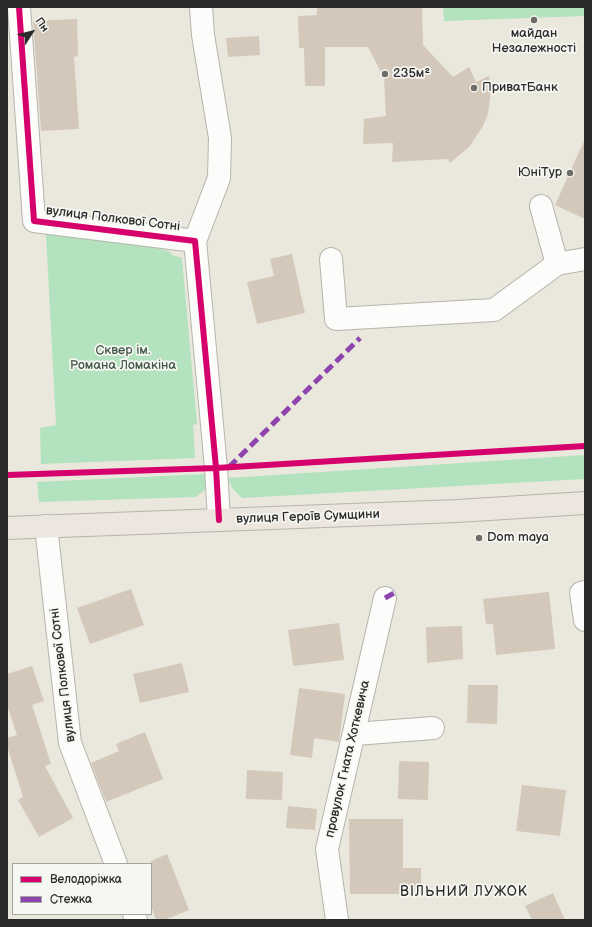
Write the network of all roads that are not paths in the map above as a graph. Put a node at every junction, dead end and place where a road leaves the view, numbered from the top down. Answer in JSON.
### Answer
{"nodes":[{"id":1,"x":19,"y":7,"type":"edge"},
{"id":2,"x":201,"y":7,"type":"edge"},
{"id":3,"x":541,"y":206,"type":"dead end"},
{"id":4,"x":195,"y":241,"type":"junction"},
{"id":5,"x":331,"y":258,"type":"dead end"},
{"id":6,"x":585,"y":259,"type":"edge"},
{"id":7,"x":557,"y":264,"type":"junction"},
{"id":8,"x":585,"y":503,"type":"edge"},
{"id":9,"x":219,"y":520,"type":"junction"},
{"id":10,"x":46,"y":526,"type":"junction"},
{"id":11,"x":7,"y":528,"type":"edge"},
{"id":12,"x":585,"y":592,"type":"edge"},
{"id":13,"x":385,"y":598,"type":"dead end"},
{"id":14,"x":585,"y":620,"type":"edge"},
{"id":15,"x":433,"y":728,"type":"dead end"},
{"id":16,"x":355,"y":734,"type":"junction"},
{"id":17,"x":116,"y":863,"type":"edge"},
{"id":18,"x":337,"y":920,"type":"edge"}],
"edges":[{"from":1,"to":4,"type":"street","name":"вулиця Полкової Сотні"},
{"from":2,"to":4,"type":"street"},
{"from":3,"to":7,"type":"street"},
{"from":4,"to":9,"type":"street","name":"вулиця Полкової Сотні"},
{"from":5,"to":7,"type":"street"},
{"from":6,"to":7,"type":"street"},
{"from":8,"to":9,"type":"main road","name":"вулиця Героїв Сумщини"},
{"from":9,"to":10,"type":"main road","name":"вулиця Героїв Сумщини"},
{"from":10,"to":11,"type":"main road","name":"вулиця Героїв Сумщини"},
{"from":10,"to":17,"type":"street","name":"вулиця Полкової Сотні"},
{"from":12,"to":14,"type":"street"},
{"from":13,"to":16,"type":"street","name":"провулок Гната Хоткевича"},
{"from":15,"to":16,"type":"street"},
{"from":16,"to":18,"type":"street","name":"провулок Гната Хоткевича"}]}
